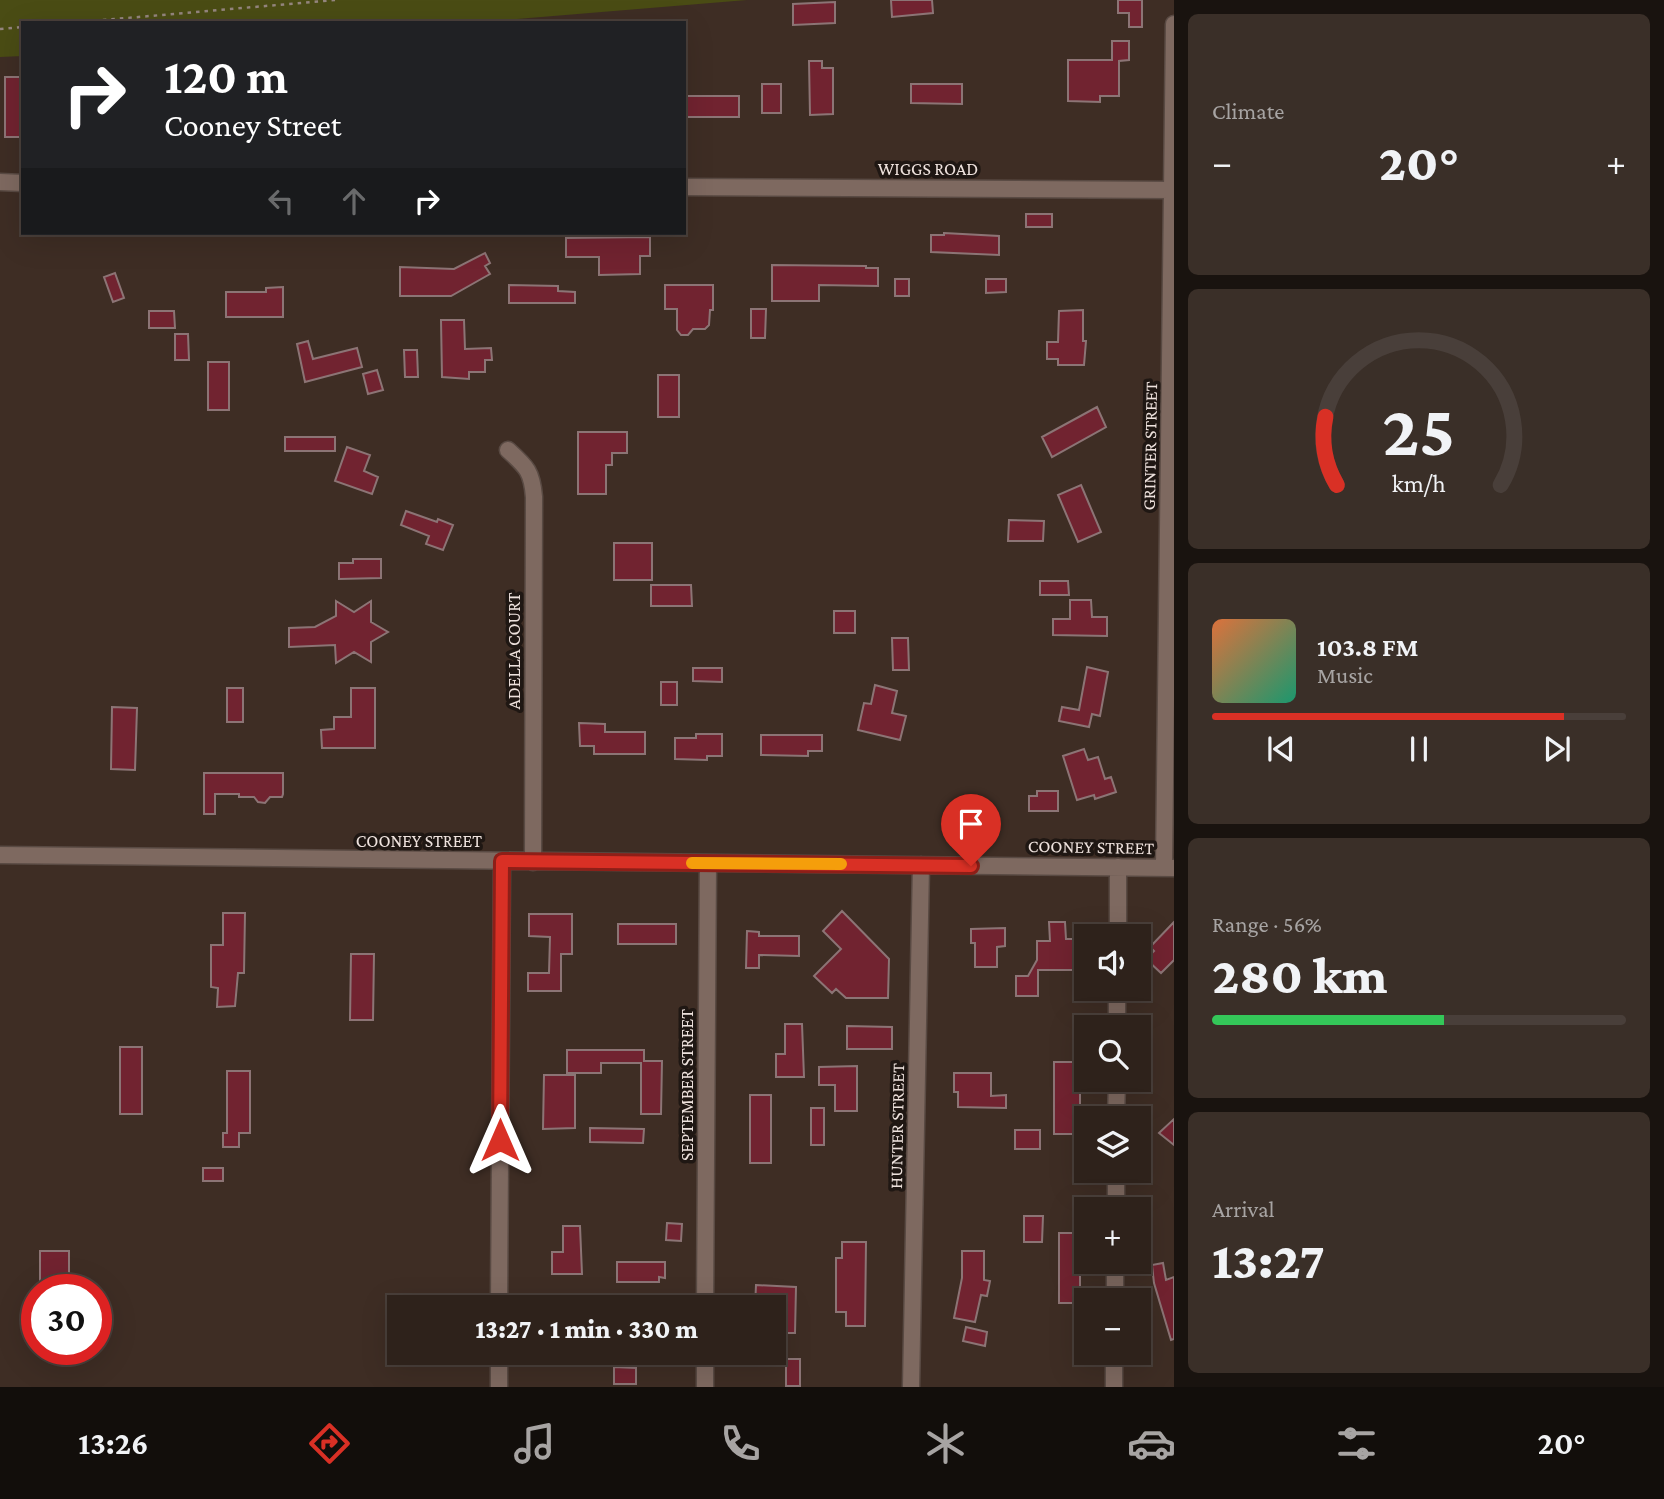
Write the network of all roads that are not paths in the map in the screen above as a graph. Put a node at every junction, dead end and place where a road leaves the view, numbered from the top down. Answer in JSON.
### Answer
{"nodes":[{"id":1,"x":1174,"y":24,"type":"edge"},
{"id":2,"x":0,"y":182,"type":"edge"},
{"id":3,"x":21,"y":183,"type":"edge"},
{"id":4,"x":686,"y":187,"type":"edge"},
{"id":5,"x":1172,"y":190,"type":"junction"},
{"id":6,"x":509,"y":450,"type":"dead end"},
{"id":7,"x":0,"y":855,"type":"edge"},
{"id":8,"x":502,"y":861,"type":"junction"},
{"id":9,"x":533,"y":862,"type":"junction"},
{"id":10,"x":708,"y":863,"type":"junction"},
{"id":11,"x":921,"y":865,"type":"junction"},
{"id":12,"x":1118,"y":867,"type":"junction"},
{"id":13,"x":1169,"y":867,"type":"edge"},
{"id":14,"x":1118,"y":924,"type":"edge"},
{"id":15,"x":499,"y":1295,"type":"edge"},
{"id":16,"x":705,"y":1295,"type":"edge"},
{"id":17,"x":499,"y":1365,"type":"edge"},
{"id":18,"x":705,"y":1365,"type":"edge"},
{"id":19,"x":1115,"y":1365,"type":"edge"},
{"id":20,"x":499,"y":1387,"type":"edge"},
{"id":21,"x":705,"y":1387,"type":"edge"},
{"id":22,"x":911,"y":1387,"type":"edge"},
{"id":23,"x":1114,"y":1387,"type":"edge"}],
"edges":[{"from":1,"to":5,"type":"street","name":"GRINTER STREET"},
{"from":2,"to":3,"type":"street"},
{"from":4,"to":5,"type":"street","name":"WIGGS ROAD"},
{"from":5,"to":13,"type":"street","name":"GRINTER STREET"},
{"from":6,"to":9,"type":"street","name":"ADELLA COURT"},
{"from":7,"to":8,"type":"street","name":"COONEY STREET"},
{"from":8,"to":9,"type":"street","name":"COONEY STREET"},
{"from":8,"to":15,"type":"street"},
{"from":9,"to":10,"type":"street","name":"COONEY STREET"},
{"from":10,"to":11,"type":"street","name":"COONEY STREET"},
{"from":10,"to":16,"type":"street","name":"SEPTEMBER STREET"},
{"from":11,"to":12,"type":"street","name":"COONEY STREET"},
{"from":11,"to":22,"type":"street","name":"HUNTER STREET"},
{"from":12,"to":13,"type":"street","name":"COONEY STREET"},
{"from":12,"to":14,"type":"street"},
{"from":17,"to":20,"type":"street"},
{"from":18,"to":21,"type":"street"},
{"from":19,"to":23,"type":"street"}]}
